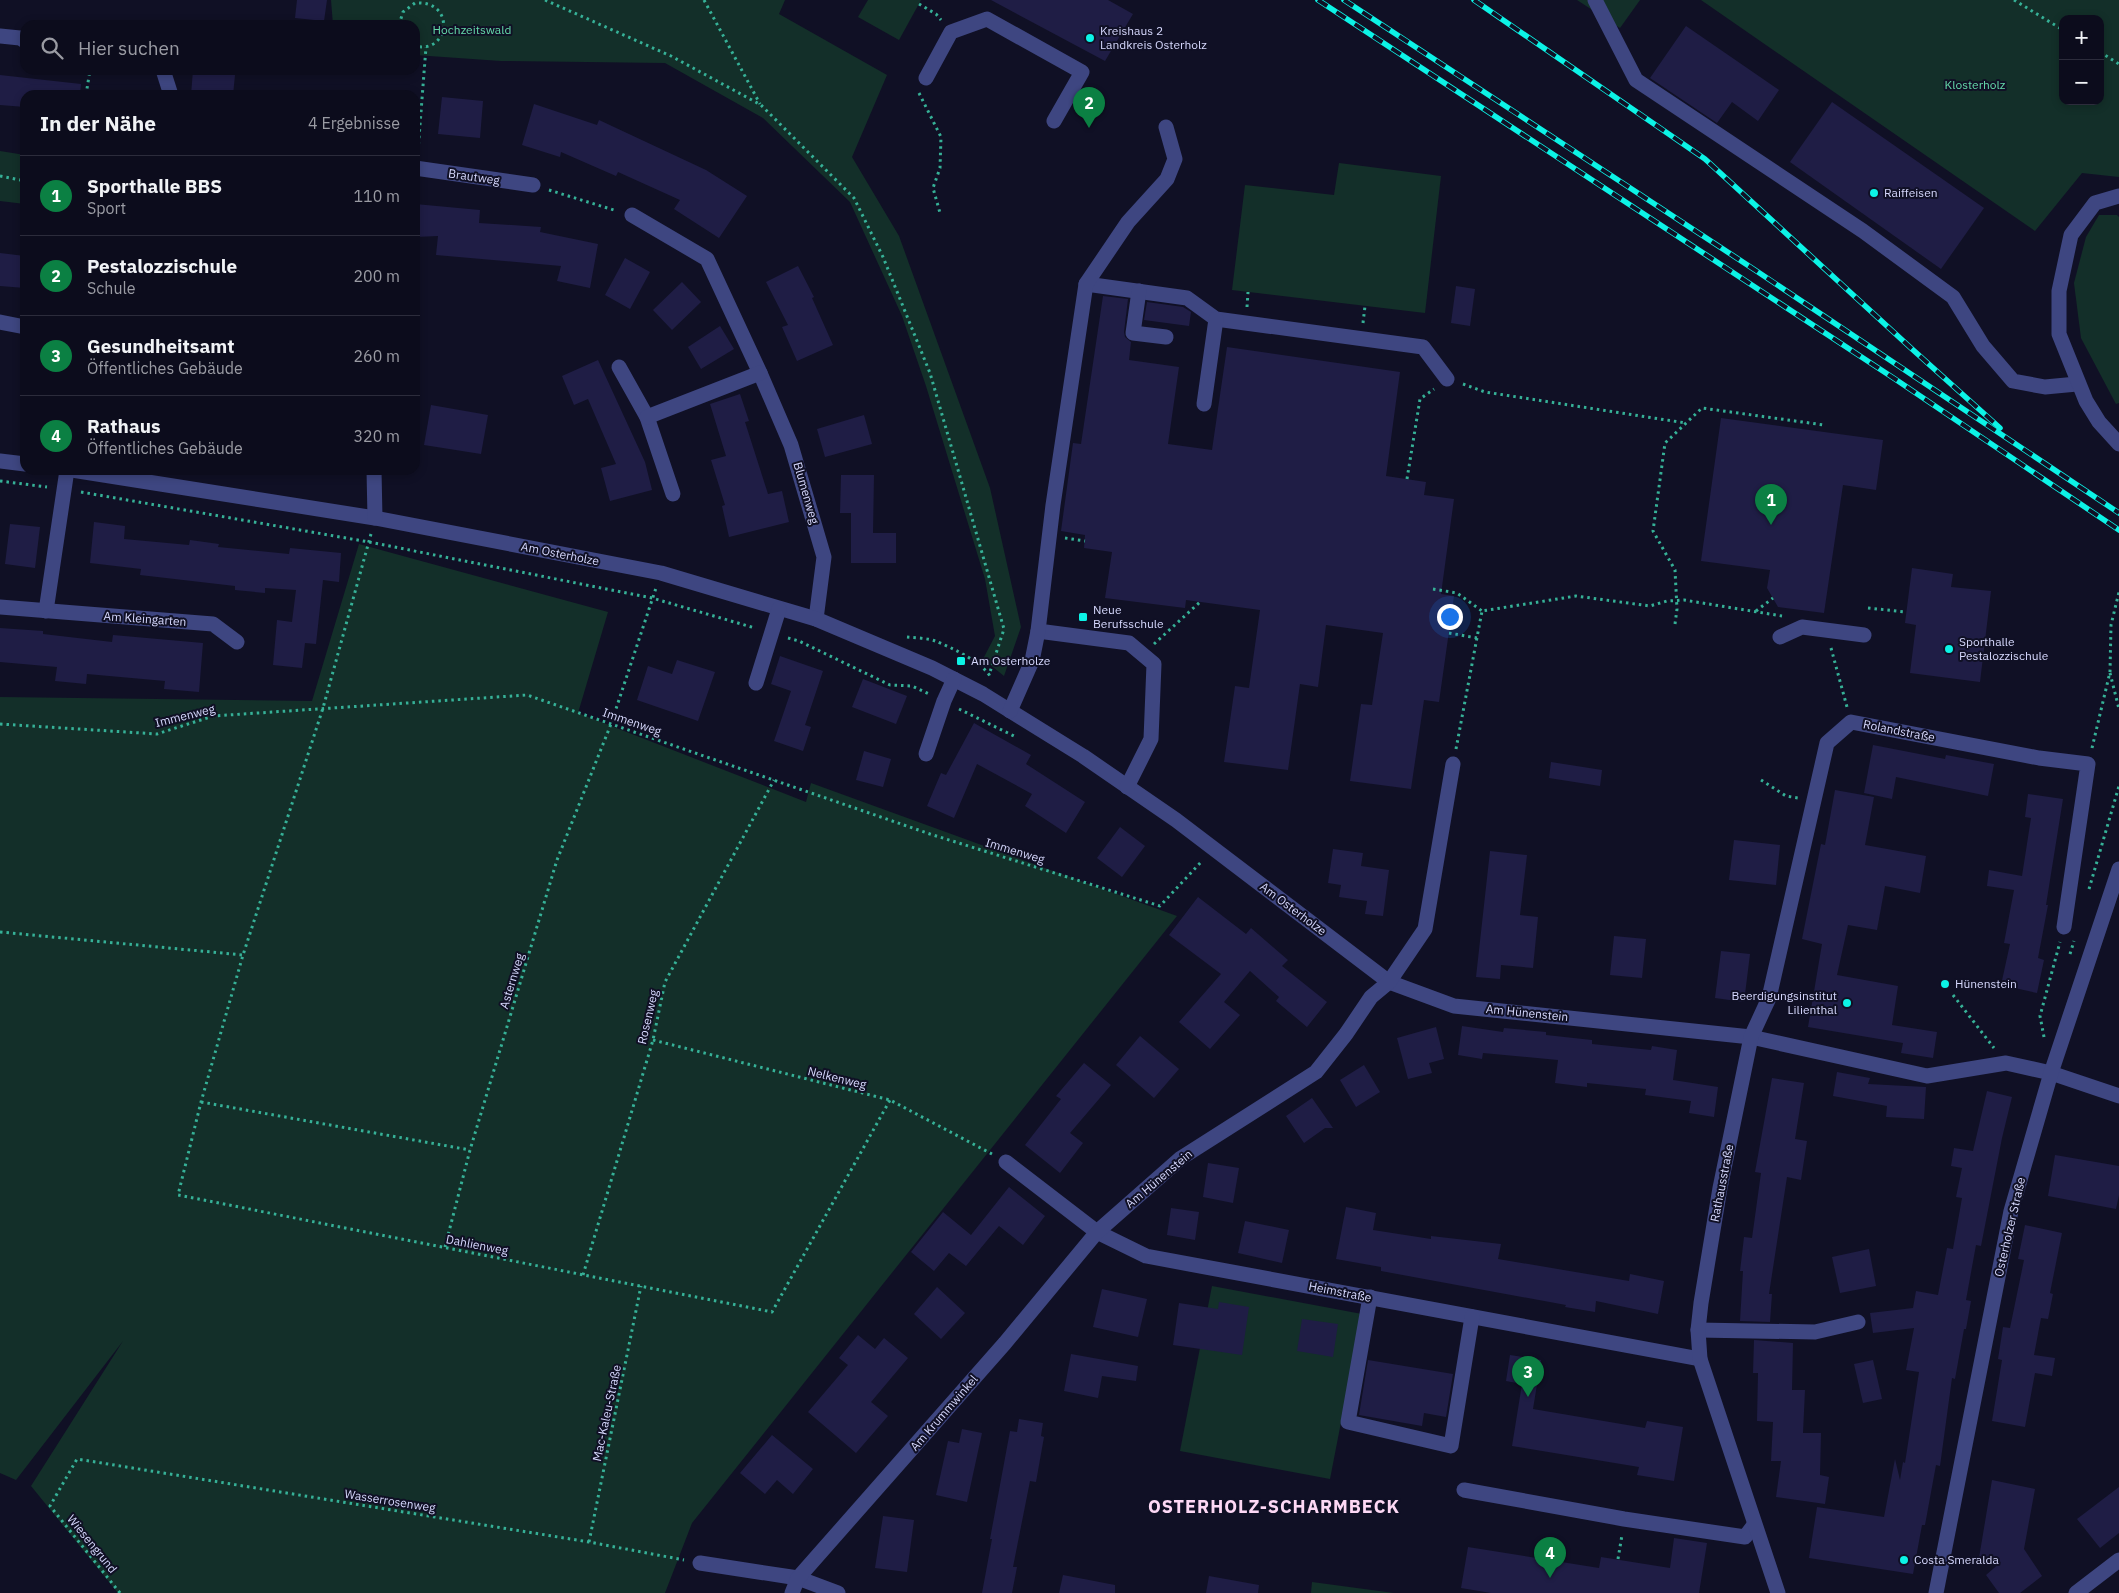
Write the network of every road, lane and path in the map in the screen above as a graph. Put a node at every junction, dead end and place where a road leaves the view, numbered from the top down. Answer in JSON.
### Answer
{"nodes":[{"id":1,"x":545,"y":0,"type":"edge"},
{"id":2,"x":704,"y":0,"type":"edge"},
{"id":3,"x":1595,"y":0,"type":"edge"},
{"id":4,"x":2014,"y":0,"type":"edge"},
{"id":5,"x":424,"y":1,"type":"edge"},
{"id":6,"x":919,"y":4,"type":"dead end"},
{"id":7,"x":401,"y":20,"type":"edge"},
{"id":8,"x":2059,"y":28,"type":"edge"},
{"id":9,"x":951,"y":32,"type":"junction"},
{"id":10,"x":0,"y":36,"type":"edge"},
{"id":11,"x":20,"y":38,"type":"edge"},
{"id":12,"x":420,"y":46,"type":"edge"},
{"id":13,"x":426,"y":47,"type":"junction"},
{"id":14,"x":2104,"y":55,"type":"edge"},
{"id":15,"x":2119,"y":64,"type":"edge"},
{"id":16,"x":89,"y":75,"type":"edge"},
{"id":17,"x":165,"y":75,"type":"edge"},
{"id":18,"x":926,"y":78,"type":"joint"},
{"id":19,"x":87,"y":90,"type":"edge"},
{"id":20,"x":169,"y":90,"type":"edge"},
{"id":21,"x":760,"y":105,"type":"junction"},
{"id":22,"x":420,"y":120,"type":"edge"},
{"id":23,"x":1054,"y":121,"type":"dead end"},
{"id":24,"x":1166,"y":127,"type":"dead end"},
{"id":25,"x":420,"y":169,"type":"edge"},
{"id":26,"x":0,"y":176,"type":"edge"},
{"id":27,"x":20,"y":180,"type":"edge"},
{"id":28,"x":533,"y":185,"type":"joint"},
{"id":29,"x":2119,"y":196,"type":"edge"},
{"id":30,"x":940,"y":213,"type":"dead end"},
{"id":31,"x":632,"y":215,"type":"joint"},
{"id":32,"x":1086,"y":284,"type":"junction"},
{"id":33,"x":1139,"y":291,"type":"junction"},
{"id":34,"x":1216,"y":319,"type":"junction"},
{"id":35,"x":0,"y":322,"type":"edge"},
{"id":36,"x":20,"y":326,"type":"edge"},
{"id":37,"x":1166,"y":337,"type":"dead end"},
{"id":38,"x":619,"y":367,"type":"dead end"},
{"id":39,"x":760,"y":372,"type":"junction"},
{"id":40,"x":1447,"y":379,"type":"junction"},
{"id":41,"x":2077,"y":384,"type":"junction"},
{"id":42,"x":1204,"y":404,"type":"dead end"},
{"id":43,"x":647,"y":418,"type":"junction"},
{"id":44,"x":1687,"y":423,"type":"junction"},
{"id":45,"x":1824,"y":425,"type":"dead end"},
{"id":46,"x":2119,"y":444,"type":"edge"},
{"id":47,"x":0,"y":461,"type":"edge"},
{"id":48,"x":20,"y":463,"type":"edge"},
{"id":49,"x":66,"y":475,"type":"edge"},
{"id":50,"x":104,"y":475,"type":"edge"},
{"id":51,"x":374,"y":475,"type":"edge"},
{"id":52,"x":1407,"y":479,"type":"dead end"},
{"id":53,"x":0,"y":481,"type":"edge"},
{"id":54,"x":64,"y":489,"type":"junction"},
{"id":55,"x":673,"y":494,"type":"dead end"},
{"id":56,"x":376,"y":518,"type":"junction"},
{"id":57,"x":369,"y":542,"type":"junction"},
{"id":58,"x":661,"y":573,"type":"junction"},
{"id":59,"x":1433,"y":589,"type":"dead end"},
{"id":60,"x":2119,"y":592,"type":"edge"},
{"id":61,"x":652,"y":598,"type":"junction"},
{"id":62,"x":1773,"y":598,"type":"dead end"},
{"id":63,"x":1677,"y":601,"type":"junction"},
{"id":64,"x":1200,"y":602,"type":"dead end"},
{"id":65,"x":0,"y":608,"type":"edge"},
{"id":66,"x":780,"y":608,"type":"junction"},
{"id":67,"x":1868,"y":608,"type":"dead end"},
{"id":68,"x":46,"y":611,"type":"junction"},
{"id":69,"x":1482,"y":611,"type":"junction"},
{"id":70,"x":1756,"y":611,"type":"junction"},
{"id":71,"x":1906,"y":612,"type":"dead end"},
{"id":72,"x":1785,"y":616,"type":"dead end"},
{"id":73,"x":816,"y":619,"type":"junction"},
{"id":74,"x":1675,"y":624,"type":"dead end"},
{"id":75,"x":1826,"y":630,"type":"junction"},
{"id":76,"x":1038,"y":631,"type":"junction"},
{"id":77,"x":772,"y":633,"type":"junction"},
{"id":78,"x":1449,"y":633,"type":"dead end"},
{"id":79,"x":1864,"y":635,"type":"dead end"},
{"id":80,"x":1780,"y":637,"type":"dead end"},
{"id":81,"x":1477,"y":638,"type":"junction"},
{"id":82,"x":237,"y":642,"type":"dead end"},
{"id":83,"x":1142,"y":654,"type":"junction"},
{"id":84,"x":2110,"y":672,"type":"junction"},
{"id":85,"x":954,"y":679,"type":"junction"},
{"id":86,"x":756,"y":683,"type":"dead end"},
{"id":87,"x":983,"y":694,"type":"junction"},
{"id":88,"x":944,"y":701,"type":"junction"},
{"id":89,"x":323,"y":708,"type":"junction"},
{"id":90,"x":2119,"y":709,"type":"edge"},
{"id":91,"x":1010,"y":711,"type":"junction"},
{"id":92,"x":1851,"y":722,"type":"junction"},
{"id":93,"x":0,"y":724,"type":"edge"},
{"id":94,"x":611,"y":724,"type":"junction"},
{"id":95,"x":1018,"y":738,"type":"dead end"},
{"id":96,"x":926,"y":754,"type":"dead end"},
{"id":97,"x":1453,"y":764,"type":"joint"},
{"id":98,"x":2088,"y":764,"type":"junction"},
{"id":99,"x":774,"y":780,"type":"junction"},
{"id":100,"x":1761,"y":780,"type":"dead end"},
{"id":101,"x":1127,"y":787,"type":"junction"},
{"id":102,"x":1786,"y":796,"type":"dead end"},
{"id":103,"x":1214,"y":848,"type":"junction"},
{"id":104,"x":2119,"y":869,"type":"edge"},
{"id":105,"x":2064,"y":926,"type":"joint"},
{"id":106,"x":0,"y":932,"type":"edge"},
{"id":107,"x":243,"y":955,"type":"junction"},
{"id":108,"x":1389,"y":982,"type":"junction"},
{"id":109,"x":1953,"y":995,"type":"dead end"},
{"id":110,"x":1751,"y":1037,"type":"junction"},
{"id":111,"x":653,"y":1040,"type":"junction"},
{"id":112,"x":2046,"y":1044,"type":"dead end"},
{"id":113,"x":2006,"y":1063,"type":"junction"},
{"id":114,"x":2051,"y":1073,"type":"junction"},
{"id":115,"x":2119,"y":1096,"type":"edge"},
{"id":116,"x":890,"y":1100,"type":"junction"},
{"id":117,"x":201,"y":1102,"type":"junction"},
{"id":118,"x":470,"y":1150,"type":"junction"},
{"id":119,"x":1006,"y":1162,"type":"joint"},
{"id":120,"x":1097,"y":1232,"type":"junction"},
{"id":121,"x":445,"y":1247,"type":"junction"},
{"id":122,"x":583,"y":1275,"type":"junction"},
{"id":123,"x":641,"y":1286,"type":"junction"},
{"id":124,"x":1370,"y":1298,"type":"junction"},
{"id":125,"x":1472,"y":1316,"type":"junction"},
{"id":126,"x":1858,"y":1322,"type":"dead end"},
{"id":127,"x":1698,"y":1330,"type":"junction"},
{"id":128,"x":1700,"y":1359,"type":"junction"},
{"id":129,"x":1464,"y":1490,"type":"dead end"},
{"id":130,"x":50,"y":1506,"type":"joint"},
{"id":131,"x":1624,"y":1519,"type":"junction"},
{"id":132,"x":1754,"y":1525,"type":"junction"},
{"id":133,"x":589,"y":1542,"type":"junction"},
{"id":134,"x":1618,"y":1560,"type":"dead end"},
{"id":135,"x":2119,"y":1560,"type":"edge"},
{"id":136,"x":700,"y":1563,"type":"joint"},
{"id":137,"x":798,"y":1578,"type":"junction"},
{"id":138,"x":2085,"y":1590,"type":"edge"},
{"id":139,"x":120,"y":1593,"type":"edge"},
{"id":140,"x":792,"y":1593,"type":"edge"},
{"id":141,"x":838,"y":1593,"type":"edge"},
{"id":142,"x":1778,"y":1593,"type":"edge"},
{"id":143,"x":1936,"y":1593,"type":"edge"}],
"edges":[{"from":1,"to":21,"type":"path"},
{"from":2,"to":21,"type":"path"},
{"from":3,"to":41,"type":"street"},
{"from":4,"to":8,"type":"path"},
{"from":5,"to":7,"type":"path"},
{"from":5,"to":13,"type":"path"},
{"from":6,"to":9,"type":"path"},
{"from":9,"to":18,"type":"street"},
{"from":9,"to":23,"type":"street"},
{"from":10,"to":11,"type":"street"},
{"from":12,"to":13,"type":"path"},
{"from":13,"to":22,"type":"path"},
{"from":14,"to":15,"type":"path"},
{"from":16,"to":19,"type":"path"},
{"from":17,"to":20,"type":"street"},
{"from":18,"to":30,"type":"path"},
{"from":21,"to":87,"type":"path"},
{"from":24,"to":32,"type":"street"},
{"from":25,"to":28,"type":"street","name":"Brautweg"},
{"from":26,"to":27,"type":"path"},
{"from":28,"to":31,"type":"path"},
{"from":29,"to":41,"type":"street"},
{"from":31,"to":39,"type":"street","name":"Blumenweg"},
{"from":32,"to":33,"type":"street"},
{"from":32,"to":76,"type":"street"},
{"from":33,"to":34,"type":"street"},
{"from":33,"to":37,"type":"street"},
{"from":34,"to":40,"type":"street"},
{"from":34,"to":42,"type":"street"},
{"from":35,"to":36,"type":"street"},
{"from":38,"to":43,"type":"street"},
{"from":39,"to":43,"type":"street"},
{"from":39,"to":73,"type":"street","name":"Blumenweg"},
{"from":40,"to":44,"type":"path"},
{"from":40,"to":52,"type":"path"},
{"from":41,"to":46,"type":"street"},
{"from":43,"to":55,"type":"street"},
{"from":44,"to":45,"type":"path"},
{"from":44,"to":63,"type":"path"},
{"from":47,"to":48,"type":"street"},
{"from":49,"to":54,"type":"street"},
{"from":50,"to":56,"type":"street","name":"Am Osterholze"},
{"from":51,"to":56,"type":"street"},
{"from":53,"to":54,"type":"path"},
{"from":54,"to":57,"type":"path"},
{"from":54,"to":68,"type":"street"},
{"from":56,"to":57,"type":"path"},
{"from":56,"to":58,"type":"street","name":"Am Osterholze"},
{"from":57,"to":61,"type":"path"},
{"from":57,"to":89,"type":"path"},
{"from":58,"to":61,"type":"path","name":"Asternweg"},
{"from":58,"to":66,"type":"street","name":"Am Osterholze"},
{"from":59,"to":69,"type":"path"},
{"from":60,"to":84,"type":"path"},
{"from":61,"to":77,"type":"path"},
{"from":61,"to":94,"type":"path","name":"Asternweg"},
{"from":62,"to":70,"type":"path"},
{"from":63,"to":69,"type":"path"},
{"from":63,"to":70,"type":"path"},
{"from":63,"to":74,"type":"path"},
{"from":64,"to":83,"type":"path"},
{"from":65,"to":68,"type":"street","name":"Am Kleingarten"},
{"from":66,"to":73,"type":"street","name":"Am Osterholze"},
{"from":66,"to":77,"type":"street"},
{"from":67,"to":71,"type":"path"},
{"from":68,"to":82,"type":"street","name":"Am Kleingarten"},
{"from":69,"to":81,"type":"path"},
{"from":70,"to":72,"type":"path"},
{"from":73,"to":85,"type":"street","name":"Am Osterholze"},
{"from":75,"to":79,"type":"street"},
{"from":75,"to":80,"type":"street"},
{"from":75,"to":92,"type":"path"},
{"from":76,"to":83,"type":"street"},
{"from":76,"to":91,"type":"street"},
{"from":77,"to":86,"type":"street"},
{"from":77,"to":88,"type":"path"},
{"from":78,"to":81,"type":"path"},
{"from":81,"to":97,"type":"path"},
{"from":83,"to":101,"type":"street"},
{"from":84,"to":90,"type":"path"},
{"from":84,"to":98,"type":"path"},
{"from":85,"to":87,"type":"street","name":"Am Osterholze"},
{"from":85,"to":88,"type":"street"},
{"from":87,"to":91,"type":"street","name":"Am Osterholze"},
{"from":88,"to":95,"type":"path"},
{"from":88,"to":96,"type":"street"},
{"from":89,"to":93,"type":"path","name":"Immenweg"},
{"from":89,"to":94,"type":"path","name":"Immenweg"},
{"from":89,"to":107,"type":"path"},
{"from":91,"to":101,"type":"street","name":"Am Osterholze"},
{"from":92,"to":98,"type":"street","name":"Rolandstraße"},
{"from":92,"to":110,"type":"street","name":"Rolandstraße"},
{"from":94,"to":99,"type":"path","name":"Immenweg"},
{"from":94,"to":118,"type":"path","name":"Asternweg"},
{"from":97,"to":108,"type":"street"},
{"from":98,"to":105,"type":"street"},
{"from":99,"to":103,"type":"path","name":"Immenweg"},
{"from":99,"to":111,"type":"path","name":"Rosenweg"},
{"from":100,"to":102,"type":"path"},
{"from":101,"to":103,"type":"street","name":"Am Osterholze"},
{"from":103,"to":108,"type":"street","name":"Am Osterholze"},
{"from":104,"to":114,"type":"street","name":"Osterholzer Straße"},
{"from":105,"to":112,"type":"path"},
{"from":106,"to":107,"type":"path"},
{"from":107,"to":117,"type":"path"},
{"from":108,"to":110,"type":"street","name":"Am Hünenstein"},
{"from":108,"to":120,"type":"street","name":"Am Hünenstein"},
{"from":109,"to":113,"type":"path"},
{"from":110,"to":113,"type":"street","name":"Am Hünenstein"},
{"from":110,"to":127,"type":"street","name":"Rathausstraße"},
{"from":111,"to":116,"type":"path","name":"Nelkenweg"},
{"from":111,"to":122,"type":"path","name":"Rosenweg"},
{"from":113,"to":114,"type":"street","name":"Am Hünenstein"},
{"from":114,"to":115,"type":"street","name":"Am Hünenstein"},
{"from":114,"to":143,"type":"street","name":"Osterholzer Straße"},
{"from":116,"to":119,"type":"path","name":"Nelkenweg"},
{"from":116,"to":123,"type":"path","name":"Dahlienweg"},
{"from":117,"to":118,"type":"path"},
{"from":117,"to":121,"type":"path","name":"Dahlienweg"},
{"from":118,"to":121,"type":"path","name":"Asternweg"},
{"from":119,"to":120,"type":"street","name":"Heimstraße"},
{"from":120,"to":124,"type":"street","name":"Heimstraße"},
{"from":120,"to":137,"type":"street","name":"Am Krummwinkel"},
{"from":121,"to":122,"type":"path","name":"Dahlienweg"},
{"from":122,"to":123,"type":"path","name":"Dahlienweg"},
{"from":123,"to":133,"type":"path","name":"Mac-Kaleu-Straße"},
{"from":124,"to":125,"type":"street","name":"Heimstraße"},
{"from":124,"to":125,"type":"street"},
{"from":125,"to":128,"type":"street","name":"Heimstraße"},
{"from":126,"to":127,"type":"street"},
{"from":127,"to":128,"type":"street","name":"Rathausstraße"},
{"from":128,"to":132,"type":"street","name":"Rathausstraße"},
{"from":129,"to":131,"type":"street"},
{"from":130,"to":133,"type":"path","name":"Wasserrosenweg"},
{"from":130,"to":139,"type":"path","name":"Wiesengrund"},
{"from":131,"to":132,"type":"street"},
{"from":131,"to":134,"type":"path"},
{"from":132,"to":142,"type":"street","name":"Rathausstraße"},
{"from":133,"to":136,"type":"path","name":"Wasserrosenweg"},
{"from":135,"to":138,"type":"street"},
{"from":136,"to":137,"type":"street"},
{"from":137,"to":140,"type":"street","name":"Am Krummwinkel"},
{"from":137,"to":141,"type":"street"}]}
